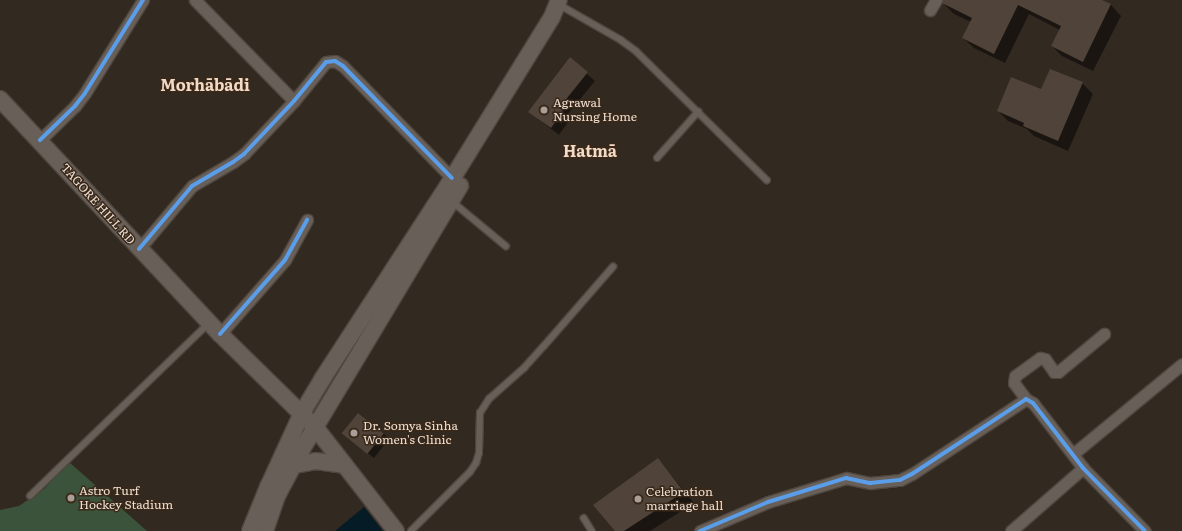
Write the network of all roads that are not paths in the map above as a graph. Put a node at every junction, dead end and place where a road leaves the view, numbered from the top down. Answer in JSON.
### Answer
{"nodes":[{"id":1,"x":143,"y":0,"type":"edge"},
{"id":2,"x":195,"y":0,"type":"edge"},
{"id":3,"x":936,"y":0,"type":"edge"},
{"id":4,"x":564,"y":3,"type":"edge"},
{"id":5,"x":930,"y":10,"type":"dead end"},
{"id":6,"x":0,"y":99,"type":"edge"},
{"id":7,"x":294,"y":100,"type":"junction"},
{"id":8,"x":698,"y":112,"type":"junction"},
{"id":9,"x":40,"y":140,"type":"junction"},
{"id":10,"x":657,"y":158,"type":"dead end"},
{"id":11,"x":452,"y":178,"type":"junction"},
{"id":12,"x":767,"y":180,"type":"dead end"},
{"id":13,"x":451,"y":201,"type":"junction"},
{"id":14,"x":307,"y":220,"type":"dead end"},
{"id":15,"x":506,"y":246,"type":"dead end"},
{"id":16,"x":139,"y":249,"type":"junction"},
{"id":17,"x":613,"y":267,"type":"dead end"},
{"id":18,"x":215,"y":328,"type":"junction"},
{"id":19,"x":1104,"y":334,"type":"dead end"},
{"id":20,"x":1182,"y":364,"type":"edge"},
{"id":21,"x":1026,"y":398,"type":"junction"},
{"id":22,"x":302,"y":413,"type":"junction"},
{"id":23,"x":315,"y":427,"type":"junction"},
{"id":24,"x":1073,"y":454,"type":"junction"},
{"id":25,"x":294,"y":465,"type":"junction"},
{"id":26,"x":345,"y":465,"type":"junction"},
{"id":27,"x":1083,"y":468,"type":"junction"},
{"id":28,"x":30,"y":496,"type":"dead end"},
{"id":29,"x":584,"y":518,"type":"dead end"},
{"id":30,"x":250,"y":531,"type":"edge"},
{"id":31,"x":265,"y":531,"type":"edge"},
{"id":32,"x":396,"y":531,"type":"edge"},
{"id":33,"x":411,"y":531,"type":"edge"},
{"id":34,"x":592,"y":531,"type":"edge"},
{"id":35,"x":700,"y":531,"type":"edge"},
{"id":36,"x":1011,"y":531,"type":"edge"},
{"id":37,"x":1145,"y":531,"type":"edge"}],
"edges":[{"from":1,"to":9,"type":"street"},
{"from":2,"to":7,"type":"street"},
{"from":3,"to":5,"type":"street"},
{"from":4,"to":8,"type":"lane"},
{"from":4,"to":11,"type":"main road"},
{"from":4,"to":13,"type":"main road"},
{"from":6,"to":9,"type":"main road","name":"TAGORE HILL RD"},
{"from":7,"to":11,"type":"street"},
{"from":7,"to":16,"type":"street"},
{"from":8,"to":10,"type":"lane"},
{"from":8,"to":12,"type":"lane"},
{"from":9,"to":16,"type":"main road","name":"TAGORE HILL RD"},
{"from":11,"to":22,"type":"main road"},
{"from":13,"to":15,"type":"lane"},
{"from":13,"to":23,"type":"main road"},
{"from":14,"to":18,"type":"street"},
{"from":16,"to":18,"type":"main road","name":"TAGORE HILL RD"},
{"from":17,"to":33,"type":"lane"},
{"from":18,"to":22,"type":"main road","name":"TAGORE HILL RD"},
{"from":18,"to":28,"type":"lane"},
{"from":19,"to":21,"type":"street"},
{"from":20,"to":24,"type":"street"},
{"from":21,"to":24,"type":"street"},
{"from":21,"to":35,"type":"street"},
{"from":22,"to":23,"type":"main road","name":"TAGORE HILL RD"},
{"from":22,"to":30,"type":"main road"},
{"from":23,"to":25,"type":"main road"},
{"from":23,"to":26,"type":"main road","name":"TAGORE HILL RD"},
{"from":24,"to":27,"type":"street"},
{"from":25,"to":26,"type":"main road"},
{"from":25,"to":31,"type":"main road"},
{"from":26,"to":32,"type":"main road","name":"TAGORE HILL RD"},
{"from":27,"to":36,"type":"street"},
{"from":27,"to":37,"type":"street"},
{"from":29,"to":34,"type":"lane"}]}
